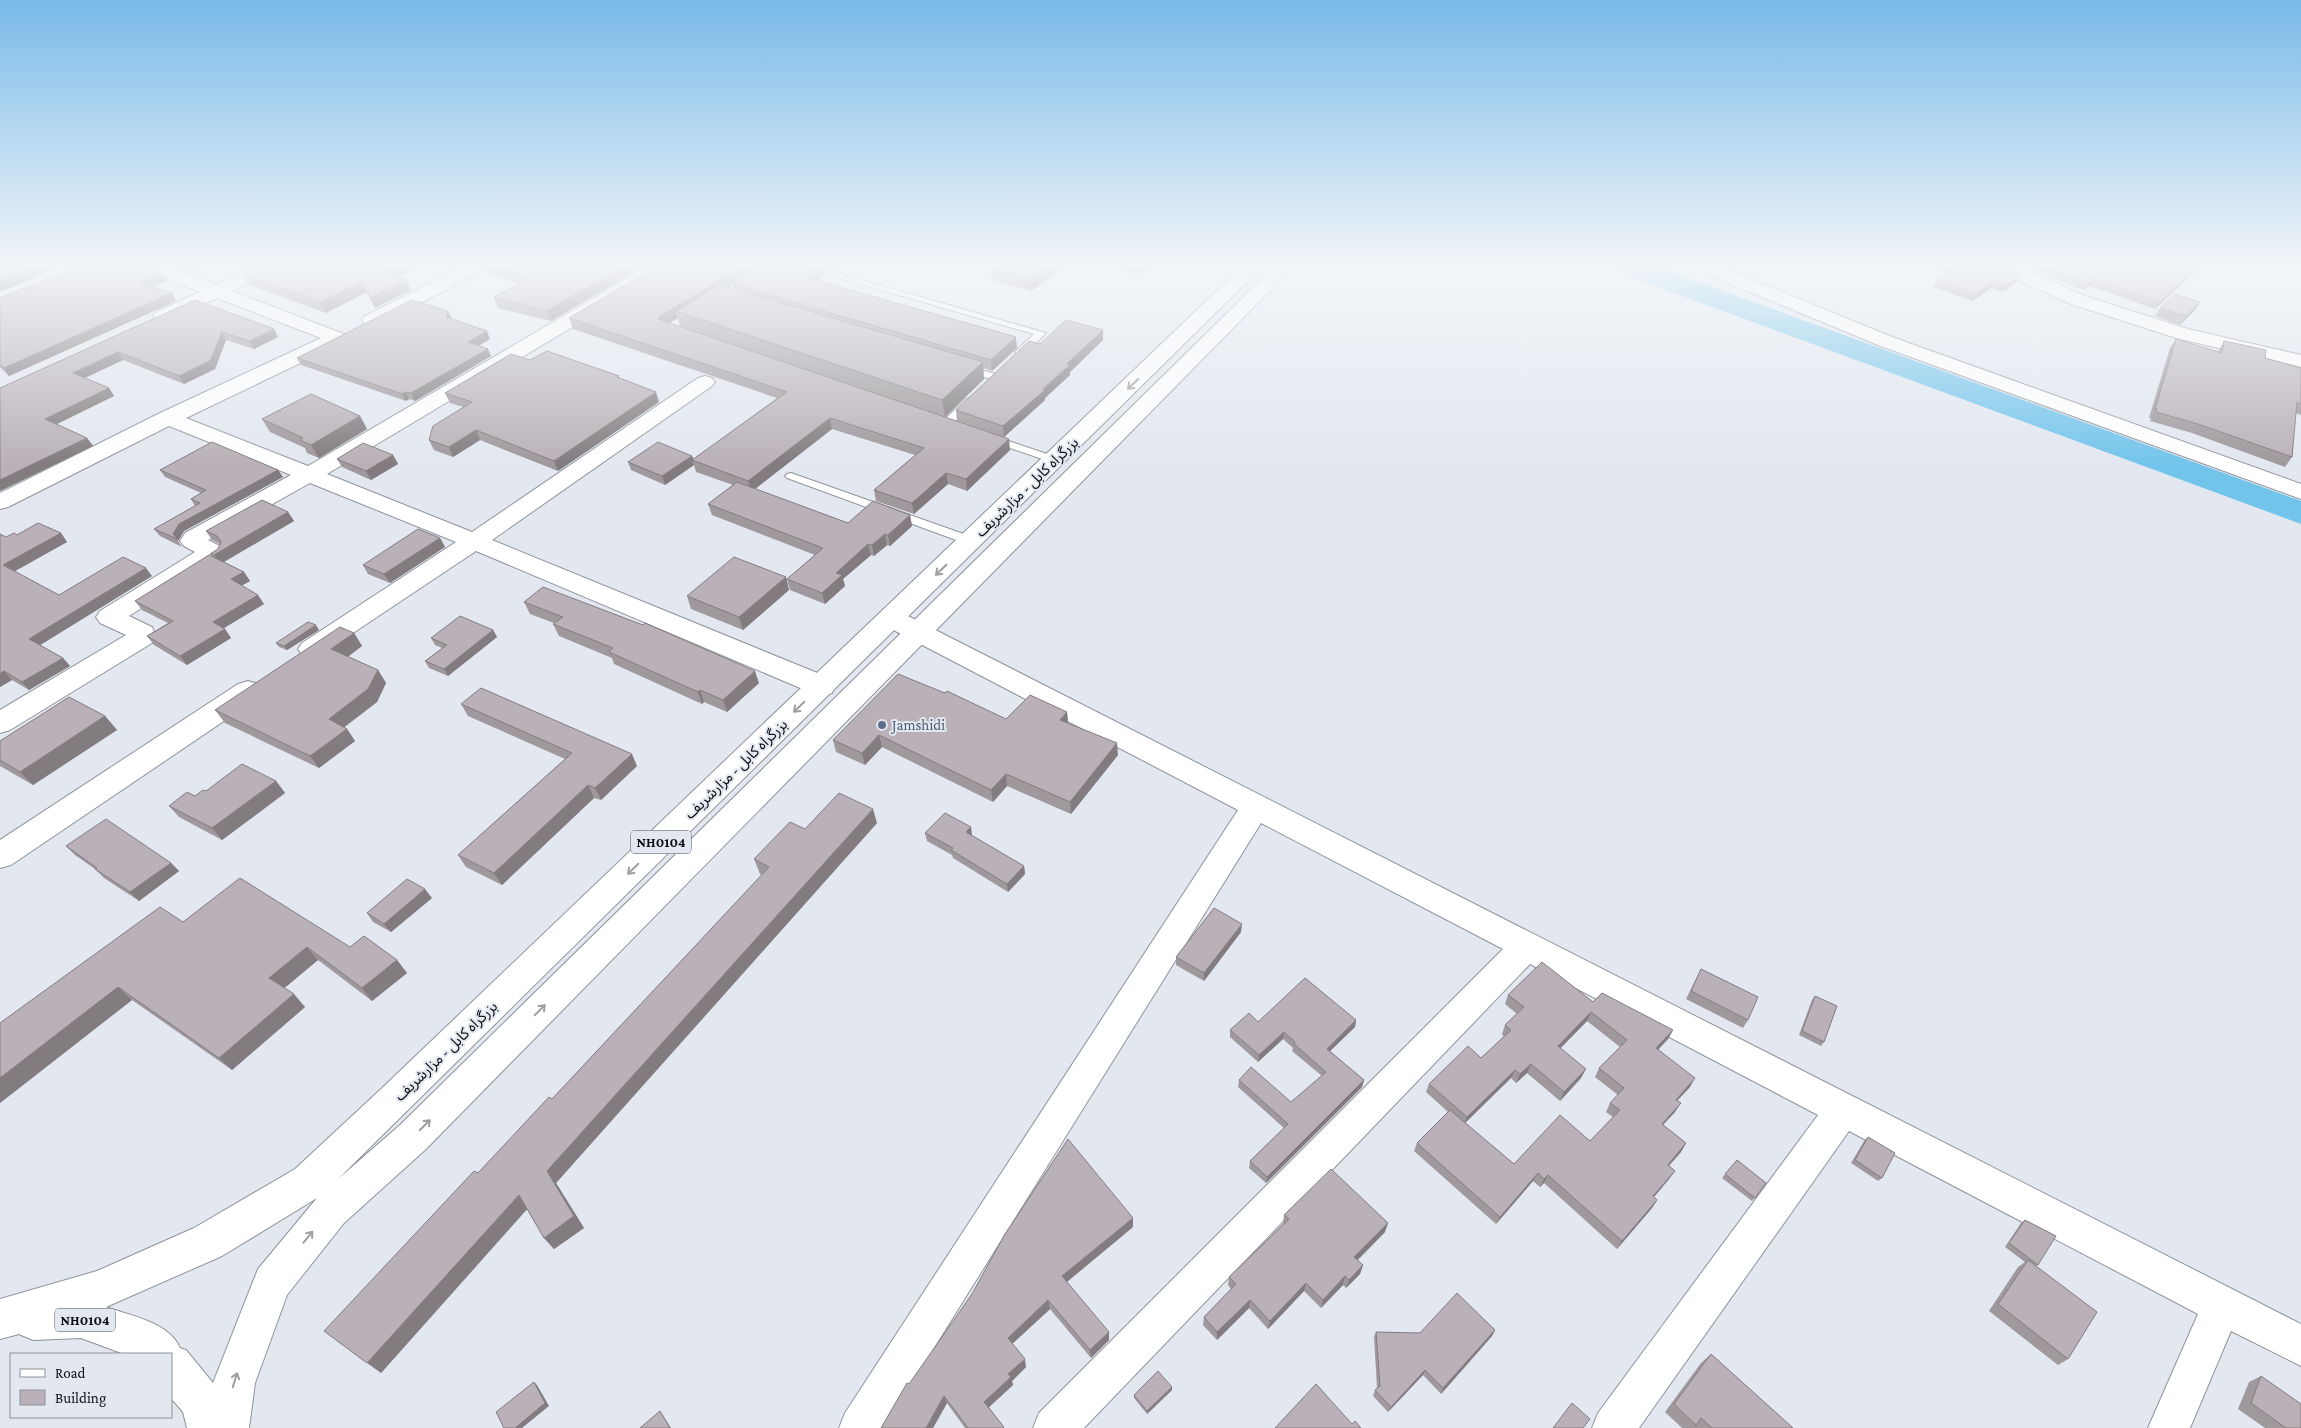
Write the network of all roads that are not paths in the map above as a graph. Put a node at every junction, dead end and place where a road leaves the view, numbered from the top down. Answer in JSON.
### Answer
{"nodes":[{"id":1,"x":318,"y":331,"type":"edge"},
{"id":2,"x":351,"y":331,"type":"edge"},
{"id":3,"x":552,"y":331,"type":"edge"},
{"id":4,"x":1033,"y":331,"type":"edge"},
{"id":5,"x":1187,"y":331,"type":"edge"},
{"id":6,"x":1216,"y":331,"type":"edge"},
{"id":7,"x":1860,"y":331,"type":"edge"},
{"id":8,"x":2173,"y":331,"type":"edge"},
{"id":9,"x":337,"y":338,"type":"junction"},
{"id":10,"x":1015,"y":358,"type":"edge"},
{"id":11,"x":2301,"y":361,"type":"edge"},
{"id":12,"x":957,"y":366,"type":"edge"},
{"id":13,"x":995,"y":377,"type":"edge"},
{"id":14,"x":705,"y":382,"type":"dead end"},
{"id":15,"x":974,"y":397,"type":"edge"},
{"id":16,"x":168,"y":418,"type":"junction"},
{"id":17,"x":947,"y":423,"type":"edge"},
{"id":18,"x":983,"y":435,"type":"edge"},
{"id":19,"x":1054,"y":460,"type":"junction"},
{"id":20,"x":307,"y":476,"type":"junction"},
{"id":21,"x":791,"y":476,"type":"dead end"},
{"id":22,"x":2301,"y":492,"type":"edge"},
{"id":23,"x":0,"y":502,"type":"edge"},
{"id":24,"x":972,"y":540,"type":"junction"},
{"id":25,"x":474,"y":541,"type":"junction"},
{"id":26,"x":905,"y":625,"type":"junction"},
{"id":27,"x":291,"y":662,"type":"edge"},
{"id":28,"x":266,"y":679,"type":"edge"},
{"id":29,"x":822,"y":686,"type":"junction"},
{"id":30,"x":0,"y":723,"type":"edge"},
{"id":31,"x":1256,"y":806,"type":"junction"},
{"id":32,"x":0,"y":856,"type":"edge"},
{"id":33,"x":1527,"y":946,"type":"junction"},
{"id":34,"x":1843,"y":1110,"type":"junction"},
{"id":35,"x":2222,"y":1306,"type":"junction"},
{"id":36,"x":0,"y":1320,"type":"edge"},
{"id":37,"x":2301,"y":1346,"type":"edge"},
{"id":38,"x":161,"y":1353,"type":"edge"},
{"id":39,"x":172,"y":1366,"type":"edge"},
{"id":40,"x":208,"y":1428,"type":"edge"},
{"id":41,"x":228,"y":1428,"type":"edge"},
{"id":42,"x":860,"y":1428,"type":"edge"},
{"id":43,"x":1054,"y":1428,"type":"edge"},
{"id":44,"x":1613,"y":1428,"type":"edge"},
{"id":45,"x":2169,"y":1428,"type":"edge"}],
"edges":[{"from":1,"to":9,"type":"main road"},
{"from":2,"to":9,"type":"main road"},
{"from":3,"to":20,"type":"main road"},
{"from":4,"to":10,"type":"lane"},
{"from":5,"to":19,"type":"main road","name":"بزرگراه کابل - مزارشریف","number":"NH0104","one_way":true},
{"from":6,"to":26,"type":"main road","name":"بزرگراه کابل - مزارشریف","number":"NH0104"},
{"from":7,"to":22,"type":"main road"},
{"from":8,"to":11,"type":"main road"},
{"from":9,"to":16,"type":"main road"},
{"from":12,"to":13,"type":"lane"},
{"from":14,"to":25,"type":"main road"},
{"from":15,"to":17,"type":"lane"},
{"from":16,"to":20,"type":"main road"},
{"from":16,"to":23,"type":"main road"},
{"from":18,"to":19,"type":"lane"},
{"from":19,"to":24,"type":"main road","name":"بزرگراه کابل - مزارشریف","number":"NH0104"},
{"from":20,"to":25,"type":"main road"},
{"from":20,"to":30,"type":"main road"},
{"from":21,"to":24,"type":"lane"},
{"from":24,"to":26,"type":"main road","name":"بزرگراه کابل - مزارشریف","number":"NH0104","one_way":true},
{"from":25,"to":27,"type":"main road"},
{"from":25,"to":29,"type":"main road"},
{"from":26,"to":29,"type":"main road","name":"بزرگراه کابل - مزارشریف","number":"NH0104"},
{"from":26,"to":31,"type":"main road"},
{"from":41,"to":26,"type":"main road","name":"بزرگراه کابل - مزارشریف","number":"NH0104","one_way":true},
{"from":28,"to":32,"type":"main road"},
{"from":29,"to":36,"type":"main road","name":"بزرگراه کابل - مزارشریف","number":"NH0104","one_way":true},
{"from":31,"to":33,"type":"main road"},
{"from":31,"to":42,"type":"main road"},
{"from":33,"to":34,"type":"main road"},
{"from":33,"to":43,"type":"main road"},
{"from":34,"to":35,"type":"main road"},
{"from":34,"to":44,"type":"main road"},
{"from":35,"to":37,"type":"main road"},
{"from":35,"to":45,"type":"main road"},
{"from":36,"to":38,"type":"main road","number":"NH0104"},
{"from":39,"to":40,"type":"main road"}]}
